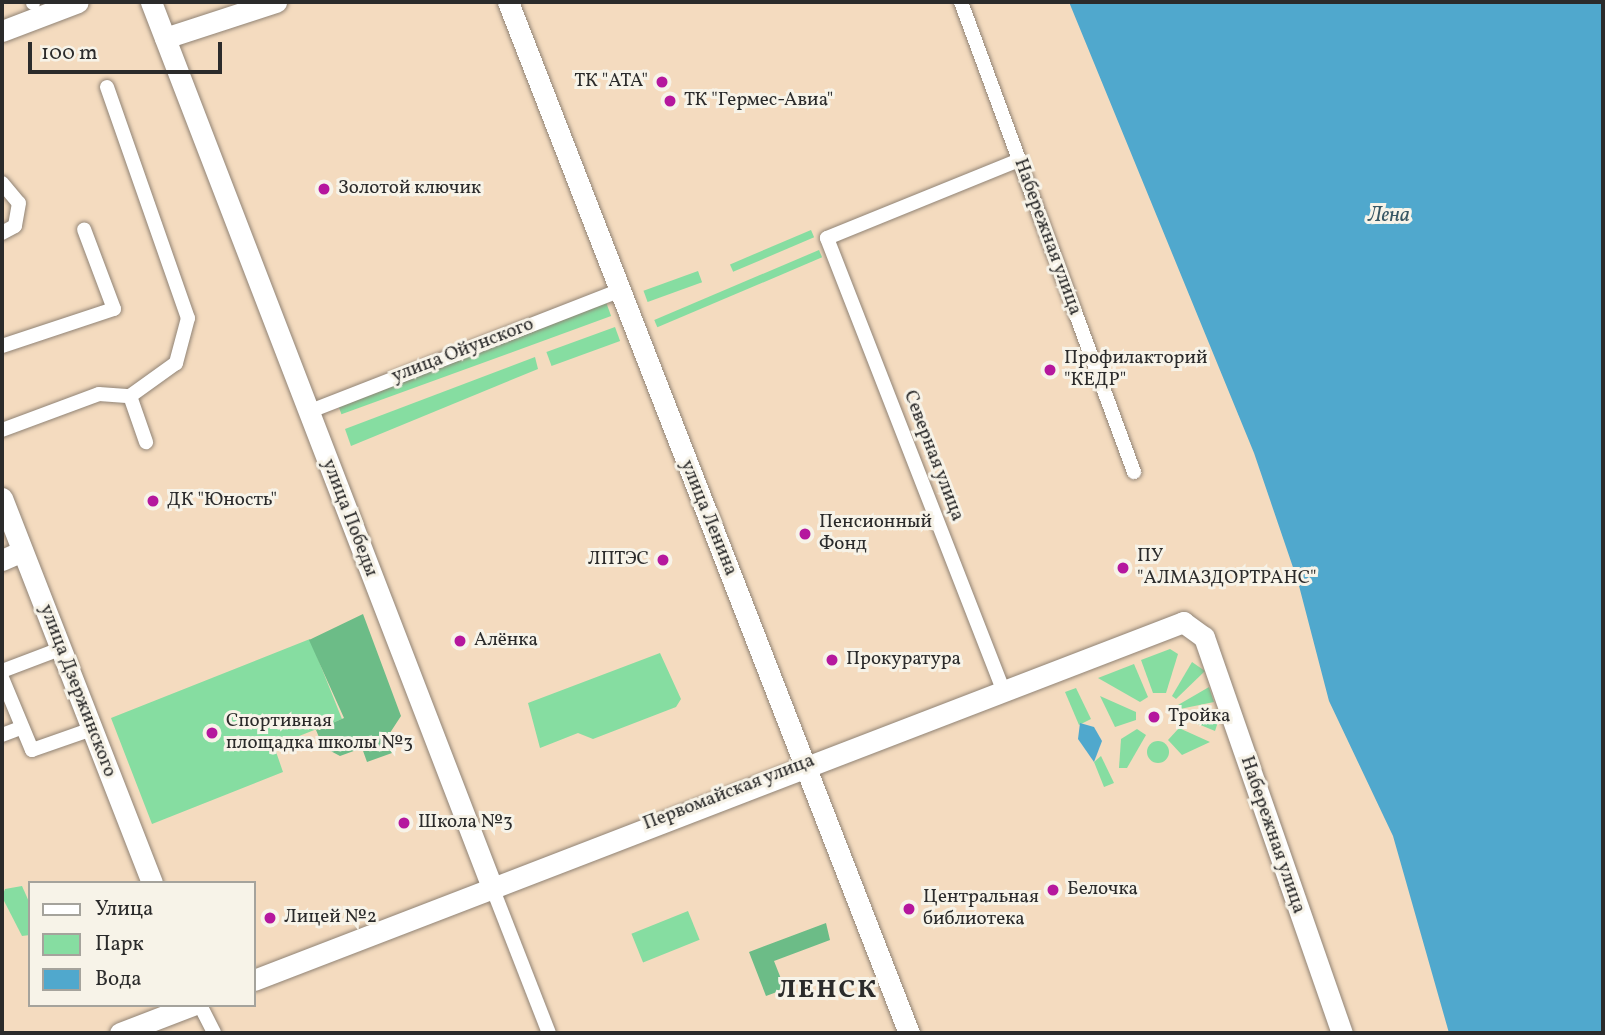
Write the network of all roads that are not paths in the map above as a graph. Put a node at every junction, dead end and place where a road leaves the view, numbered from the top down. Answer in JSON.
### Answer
{"nodes":[{"id":1,"x":78,"y":2,"type":"edge"},
{"id":2,"x":151,"y":2,"type":"edge"},
{"id":3,"x":276,"y":2,"type":"edge"},
{"id":4,"x":508,"y":2,"type":"edge"},
{"id":5,"x":961,"y":2,"type":"edge"},
{"id":6,"x":2,"y":30,"type":"edge"},
{"id":7,"x":165,"y":38,"type":"junction"},
{"id":8,"x":107,"y":87,"type":"dead end"},
{"id":9,"x":1017,"y":161,"type":"junction"},
{"id":10,"x":2,"y":183,"type":"edge"},
{"id":11,"x":83,"y":229,"type":"dead end"},
{"id":12,"x":2,"y":233,"type":"edge"},
{"id":13,"x":619,"y":291,"type":"junction"},
{"id":14,"x":2,"y":346,"type":"edge"},
{"id":15,"x":130,"y":396,"type":"junction"},
{"id":16,"x":308,"y":412,"type":"junction"},
{"id":17,"x":2,"y":430,"type":"edge"},
{"id":18,"x":146,"y":442,"type":"dead end"},
{"id":19,"x":1134,"y":472,"type":"dead end"},
{"id":20,"x":2,"y":498,"type":"edge"},
{"id":21,"x":13,"y":540,"type":"edge"},
{"id":22,"x":2,"y":559,"type":"edge"},
{"id":23,"x":1205,"y":637,"type":"joint"},
{"id":24,"x":61,"y":649,"type":"junction"},
{"id":25,"x":2,"y":671,"type":"edge"},
{"id":26,"x":2,"y":678,"type":"edge"},
{"id":27,"x":1002,"y":687,"type":"junction"},
{"id":28,"x":20,"y":728,"type":"junction"},
{"id":29,"x":92,"y":729,"type":"junction"},
{"id":30,"x":2,"y":735,"type":"edge"},
{"id":31,"x":806,"y":764,"type":"junction"},
{"id":32,"x":151,"y":881,"type":"edge"},
{"id":33,"x":492,"y":887,"type":"junction"},
{"id":34,"x":256,"y":980,"type":"edge"},
{"id":35,"x":188,"y":1007,"type":"edge"},
{"id":36,"x":201,"y":1007,"type":"edge"},
{"id":37,"x":120,"y":1033,"type":"edge"},
{"id":38,"x":214,"y":1033,"type":"edge"},
{"id":39,"x":549,"y":1033,"type":"edge"},
{"id":40,"x":909,"y":1033,"type":"edge"},
{"id":41,"x":1342,"y":1033,"type":"edge"}],
"edges":[{"from":1,"to":6,"type":"main road"},
{"from":2,"to":7,"type":"main road","name":"улица Победы"},
{"from":3,"to":7,"type":"main road"},
{"from":4,"to":13,"type":"main road","name":"улица Ленина"},
{"from":5,"to":9,"type":"street","name":"Набережная улица"},
{"from":7,"to":16,"type":"main road","name":"улица Победы"},
{"from":8,"to":15,"type":"street"},
{"from":9,"to":19,"type":"street","name":"Набережная улица"},
{"from":9,"to":27,"type":"street","name":"Северная улица"},
{"from":10,"to":12,"type":"street"},
{"from":11,"to":14,"type":"street"},
{"from":13,"to":16,"type":"street","name":"улица Ойунского"},
{"from":13,"to":31,"type":"main road","name":"улица Ленина"},
{"from":15,"to":17,"type":"street"},
{"from":15,"to":18,"type":"street"},
{"from":16,"to":33,"type":"main road","name":"улица Победы"},
{"from":20,"to":21,"type":"main road","name":"улица Дзержинского"},
{"from":21,"to":22,"type":"main road"},
{"from":21,"to":24,"type":"main road","name":"улица Дзержинского"},
{"from":23,"to":27,"type":"main road","name":"Первомайская улица"},
{"from":23,"to":41,"type":"main road","name":"Набережная улица"},
{"from":24,"to":25,"type":"street"},
{"from":24,"to":29,"type":"main road","name":"улица Дзержинского"},
{"from":26,"to":28,"type":"street"},
{"from":27,"to":31,"type":"main road","name":"Первомайская улица"},
{"from":28,"to":29,"type":"street"},
{"from":28,"to":30,"type":"street"},
{"from":29,"to":32,"type":"main road","name":"улица Дзержинского"},
{"from":31,"to":33,"type":"main road","name":"Первомайская улица"},
{"from":31,"to":40,"type":"main road","name":"улица Ленина"},
{"from":33,"to":34,"type":"main road","name":"Первомайская улица"},
{"from":33,"to":39,"type":"street","name":"улица Победы"},
{"from":35,"to":37,"type":"main road"},
{"from":36,"to":38,"type":"street"}]}
